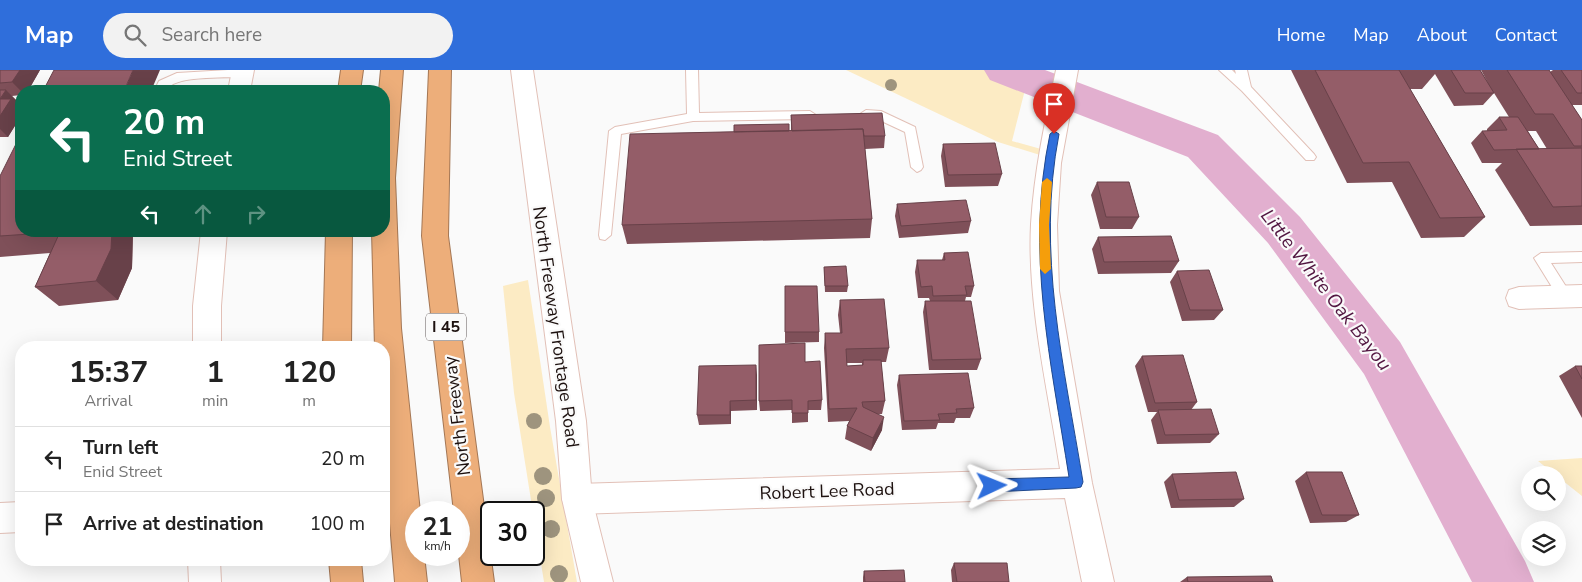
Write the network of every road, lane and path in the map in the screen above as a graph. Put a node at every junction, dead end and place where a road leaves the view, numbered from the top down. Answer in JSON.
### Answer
{"nodes":[{"id":1,"x":352,"y":70,"type":"edge"},
{"id":2,"x":392,"y":70,"type":"edge"},
{"id":3,"x":440,"y":70,"type":"edge"},
{"id":4,"x":522,"y":70,"type":"edge"},
{"id":5,"x":692,"y":70,"type":"edge"},
{"id":6,"x":1067,"y":70,"type":"edge"},
{"id":7,"x":1225,"y":70,"type":"edge"},
{"id":8,"x":1241,"y":70,"type":"edge"},
{"id":9,"x":241,"y":78,"type":"edge"},
{"id":10,"x":163,"y":85,"type":"edge"},
{"id":11,"x":350,"y":85,"type":"edge"},
{"id":12,"x":1246,"y":88,"type":"junction"},
{"id":13,"x":390,"y":97,"type":"edge"},
{"id":14,"x":857,"y":114,"type":"edge"},
{"id":15,"x":819,"y":115,"type":"edge"},
{"id":16,"x":693,"y":117,"type":"junction"},
{"id":17,"x":1310,"y":157,"type":"dead end"},
{"id":18,"x":917,"y":167,"type":"dead end"},
{"id":19,"x":605,"y":235,"type":"dead end"},
{"id":20,"x":213,"y":237,"type":"edge"},
{"id":21,"x":339,"y":237,"type":"edge"},
{"id":22,"x":386,"y":237,"type":"edge"},
{"id":23,"x":1582,"y":258,"type":"edge"},
{"id":24,"x":1573,"y":296,"type":"edge"},
{"id":25,"x":1518,"y":298,"type":"dead end"},
{"id":26,"x":206,"y":341,"type":"edge"},
{"id":27,"x":337,"y":341,"type":"edge"},
{"id":28,"x":389,"y":341,"type":"edge"},
{"id":29,"x":390,"y":350,"type":"edge"},
{"id":30,"x":1076,"y":482,"type":"junction"},
{"id":31,"x":577,"y":499,"type":"junction"},
{"id":32,"x":15,"y":517,"type":"edge"},
{"id":33,"x":0,"y":518,"type":"edge"},
{"id":34,"x":204,"y":566,"type":"edge"},
{"id":35,"x":346,"y":566,"type":"edge"},
{"id":36,"x":204,"y":582,"type":"edge"},
{"id":37,"x":348,"y":582,"type":"edge"},
{"id":38,"x":411,"y":582,"type":"edge"},
{"id":39,"x":478,"y":582,"type":"edge"},
{"id":40,"x":597,"y":582,"type":"edge"},
{"id":41,"x":1098,"y":582,"type":"edge"}],
"edges":[{"from":1,"to":11,"type":"highway"},
{"from":2,"to":13,"type":"highway"},
{"from":3,"to":39,"type":"highway","name":"North Freeway","number":"I 45"},
{"from":4,"to":31,"type":"street","name":"North Freeway Frontage Road"},
{"from":5,"to":16,"type":"lane"},
{"from":6,"to":30,"type":"street"},
{"from":7,"to":12,"type":"lane"},
{"from":8,"to":12,"type":"lane"},
{"from":9,"to":10,"type":"lane"},
{"from":12,"to":17,"type":"lane"},
{"from":14,"to":18,"type":"lane"},
{"from":15,"to":16,"type":"lane"},
{"from":16,"to":19,"type":"lane"},
{"from":20,"to":26,"type":"street"},
{"from":21,"to":27,"type":"highway"},
{"from":22,"to":28,"type":"highway"},
{"from":23,"to":24,"type":"lane"},
{"from":24,"to":25,"type":"street"},
{"from":29,"to":38,"type":"highway"},
{"from":30,"to":31,"type":"street","name":"Robert Lee Road"},
{"from":30,"to":41,"type":"street"},
{"from":31,"to":40,"type":"street","name":"North Freeway Frontage Road"},
{"from":32,"to":33,"type":"street"},
{"from":34,"to":36,"type":"street"},
{"from":35,"to":37,"type":"highway"}]}
